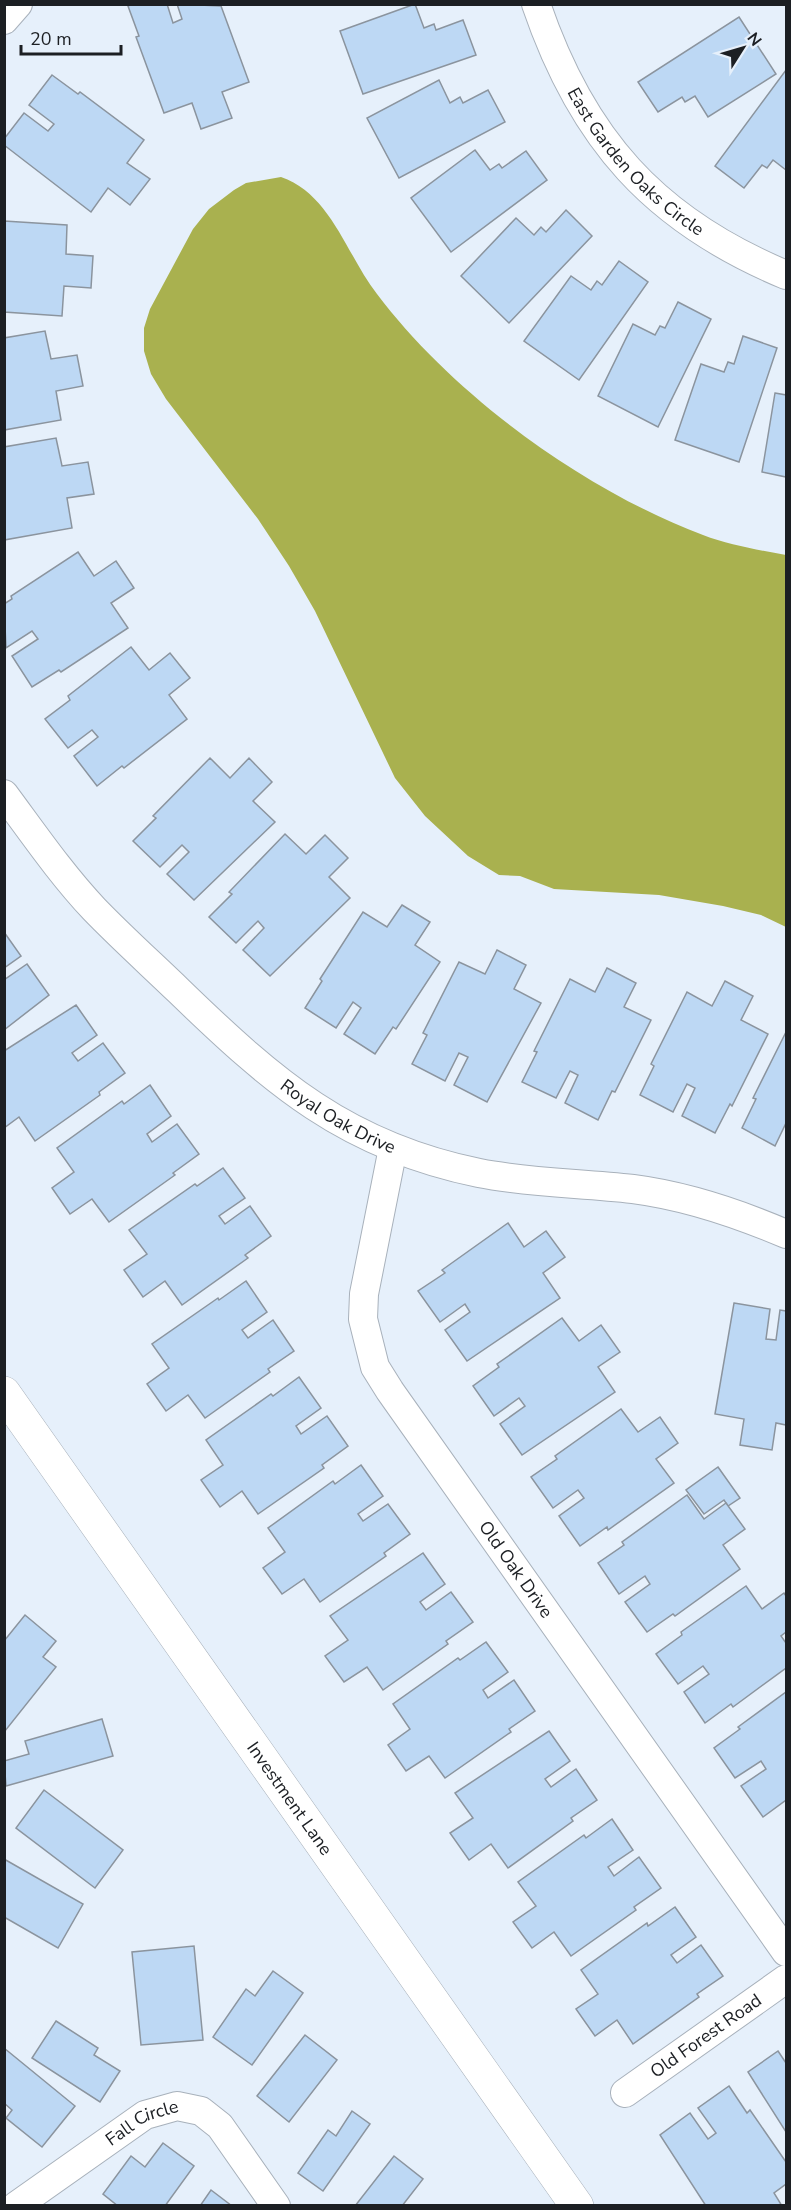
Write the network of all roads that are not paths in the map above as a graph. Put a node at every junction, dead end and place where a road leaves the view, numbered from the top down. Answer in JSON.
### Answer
{"nodes":[{"id":1,"x":18,"y":4,"type":"edge"},
{"id":2,"x":536,"y":4,"type":"edge"},
{"id":3,"x":4,"y":20,"type":"edge"},
{"id":4,"x":786,"y":275,"type":"edge"},
{"id":5,"x":4,"y":794,"type":"edge"},
{"id":6,"x":393,"y":1148,"type":"junction"},
{"id":7,"x":786,"y":1234,"type":"edge"},
{"id":8,"x":4,"y":1393,"type":"edge"},
{"id":9,"x":786,"y":1952,"type":"edge"},
{"id":10,"x":786,"y":1979,"type":"edge"},
{"id":11,"x":625,"y":2093,"type":"dead end"},
{"id":12,"x":16,"y":2205,"type":"edge"},
{"id":13,"x":276,"y":2205,"type":"edge"},
{"id":14,"x":577,"y":2205,"type":"edge"}],
"edges":[{"from":1,"to":3,"type":"street"},
{"from":2,"to":4,"type":"street","name":"East Garden Oaks Circle"},
{"from":5,"to":6,"type":"street","name":"Royal Oak Drive"},
{"from":6,"to":7,"type":"street","name":"Royal Oak Drive"},
{"from":6,"to":9,"type":"street","name":"Old Oak Drive"},
{"from":8,"to":14,"type":"street","name":"Investment Lane"},
{"from":10,"to":11,"type":"street","name":"Old Forest Road"},
{"from":12,"to":13,"type":"street","name":"Fall Circle"}]}
